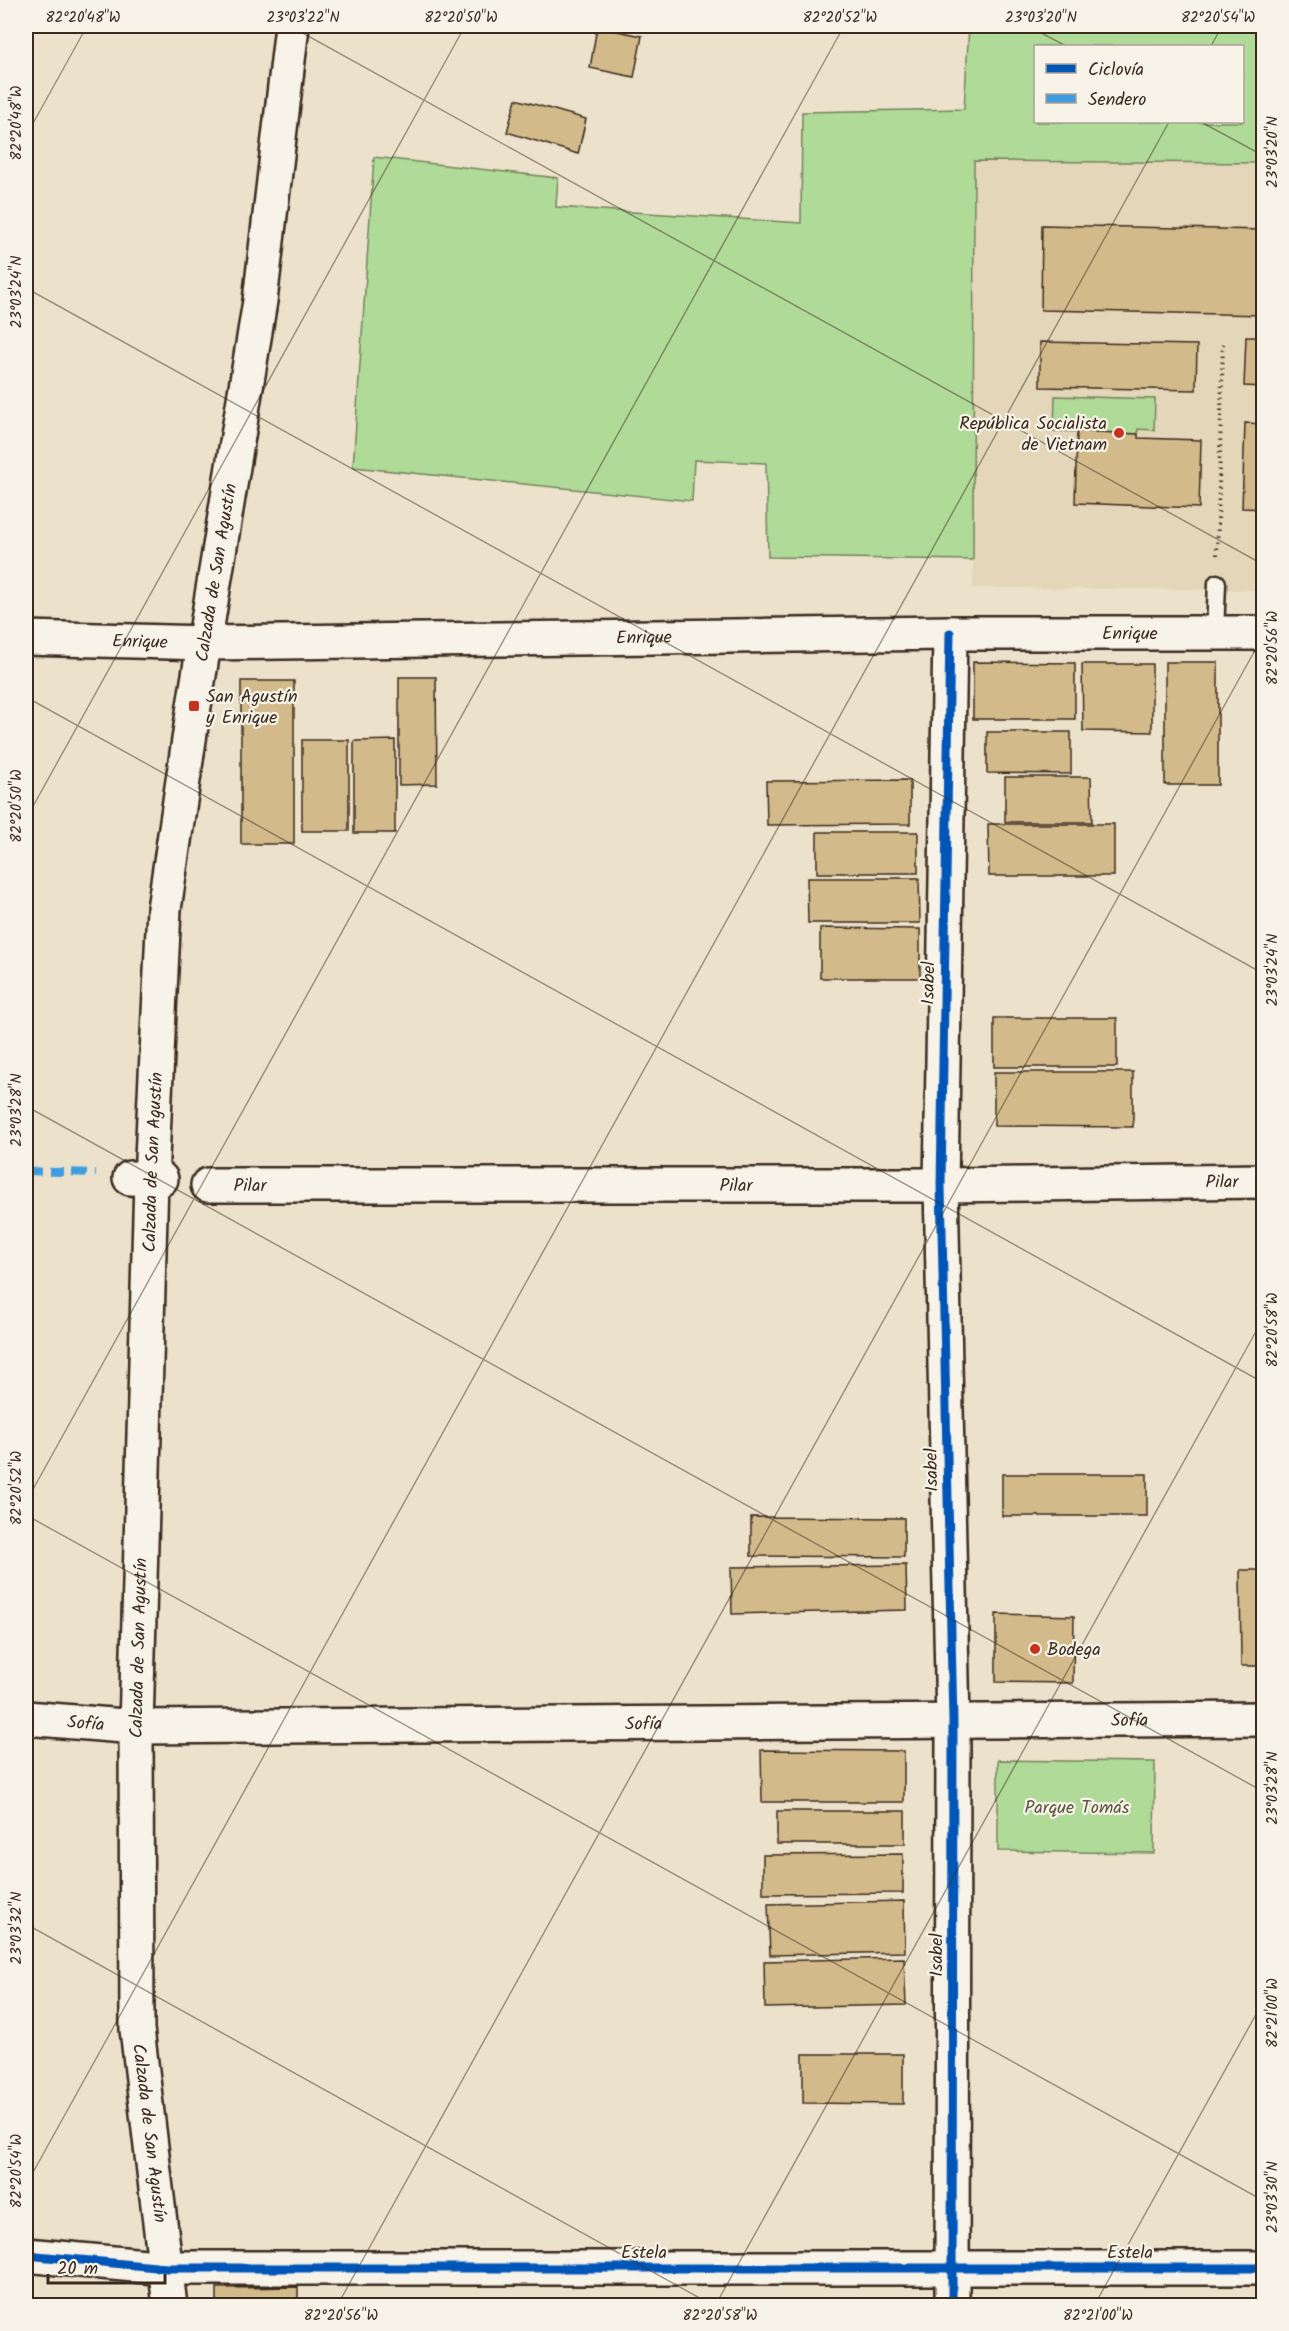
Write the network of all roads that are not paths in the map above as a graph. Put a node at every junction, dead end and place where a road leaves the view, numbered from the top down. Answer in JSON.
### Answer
{"nodes":[{"id":1,"x":292,"y":26,"type":"edge"},
{"id":2,"x":1216,"y":582,"type":"road end"},
{"id":3,"x":950,"y":633,"type":"junction"},
{"id":4,"x":1215,"y":633,"type":"junction"},
{"id":5,"x":1263,"y":633,"type":"edge"},
{"id":6,"x":26,"y":638,"type":"edge"},
{"id":7,"x":205,"y":643,"type":"junction"},
{"id":8,"x":1263,"y":1181,"type":"edge"},
{"id":9,"x":208,"y":1185,"type":"dead end"},
{"id":10,"x":941,"y":1185,"type":"junction"},
{"id":11,"x":26,"y":1718,"type":"edge"},
{"id":12,"x":1263,"y":1719,"type":"edge"},
{"id":13,"x":953,"y":1722,"type":"junction"},
{"id":14,"x":136,"y":1727,"type":"junction"},
{"id":15,"x":26,"y":2255,"type":"edge"},
{"id":16,"x":167,"y":2268,"type":"junction"},
{"id":17,"x":951,"y":2268,"type":"junction"},
{"id":18,"x":1263,"y":2268,"type":"edge"},
{"id":19,"x":170,"y":2306,"type":"edge"},
{"id":20,"x":952,"y":2306,"type":"edge"}],
"edges":[{"from":1,"to":7,"type":"street","name":"Calzada de San Agustín"},
{"from":2,"to":4,"type":"lane"},
{"from":3,"to":4,"type":"street","name":"Enrique"},
{"from":3,"to":7,"type":"street","name":"Enrique"},
{"from":3,"to":10,"type":"street","name":"Isabel"},
{"from":4,"to":5,"type":"street","name":"Enrique"},
{"from":6,"to":7,"type":"street","name":"Enrique"},
{"from":7,"to":14,"type":"street","name":"Calzada de San Agustín"},
{"from":8,"to":10,"type":"street","name":"Pilar"},
{"from":9,"to":10,"type":"street","name":"Pilar"},
{"from":10,"to":13,"type":"street","name":"Isabel"},
{"from":11,"to":14,"type":"street","name":"Sofía"},
{"from":12,"to":13,"type":"street","name":"Sofía"},
{"from":13,"to":14,"type":"street","name":"Sofía"},
{"from":13,"to":17,"type":"street","name":"Isabel"},
{"from":14,"to":16,"type":"street","name":"Calzada de San Agustín"},
{"from":15,"to":16,"type":"street","name":"Estela"},
{"from":16,"to":17,"type":"street","name":"Estela"},
{"from":16,"to":19,"type":"street","name":"Calzada de San Agustín"},
{"from":17,"to":18,"type":"street","name":"Estela"},
{"from":17,"to":20,"type":"street","name":"Isabel"}]}
